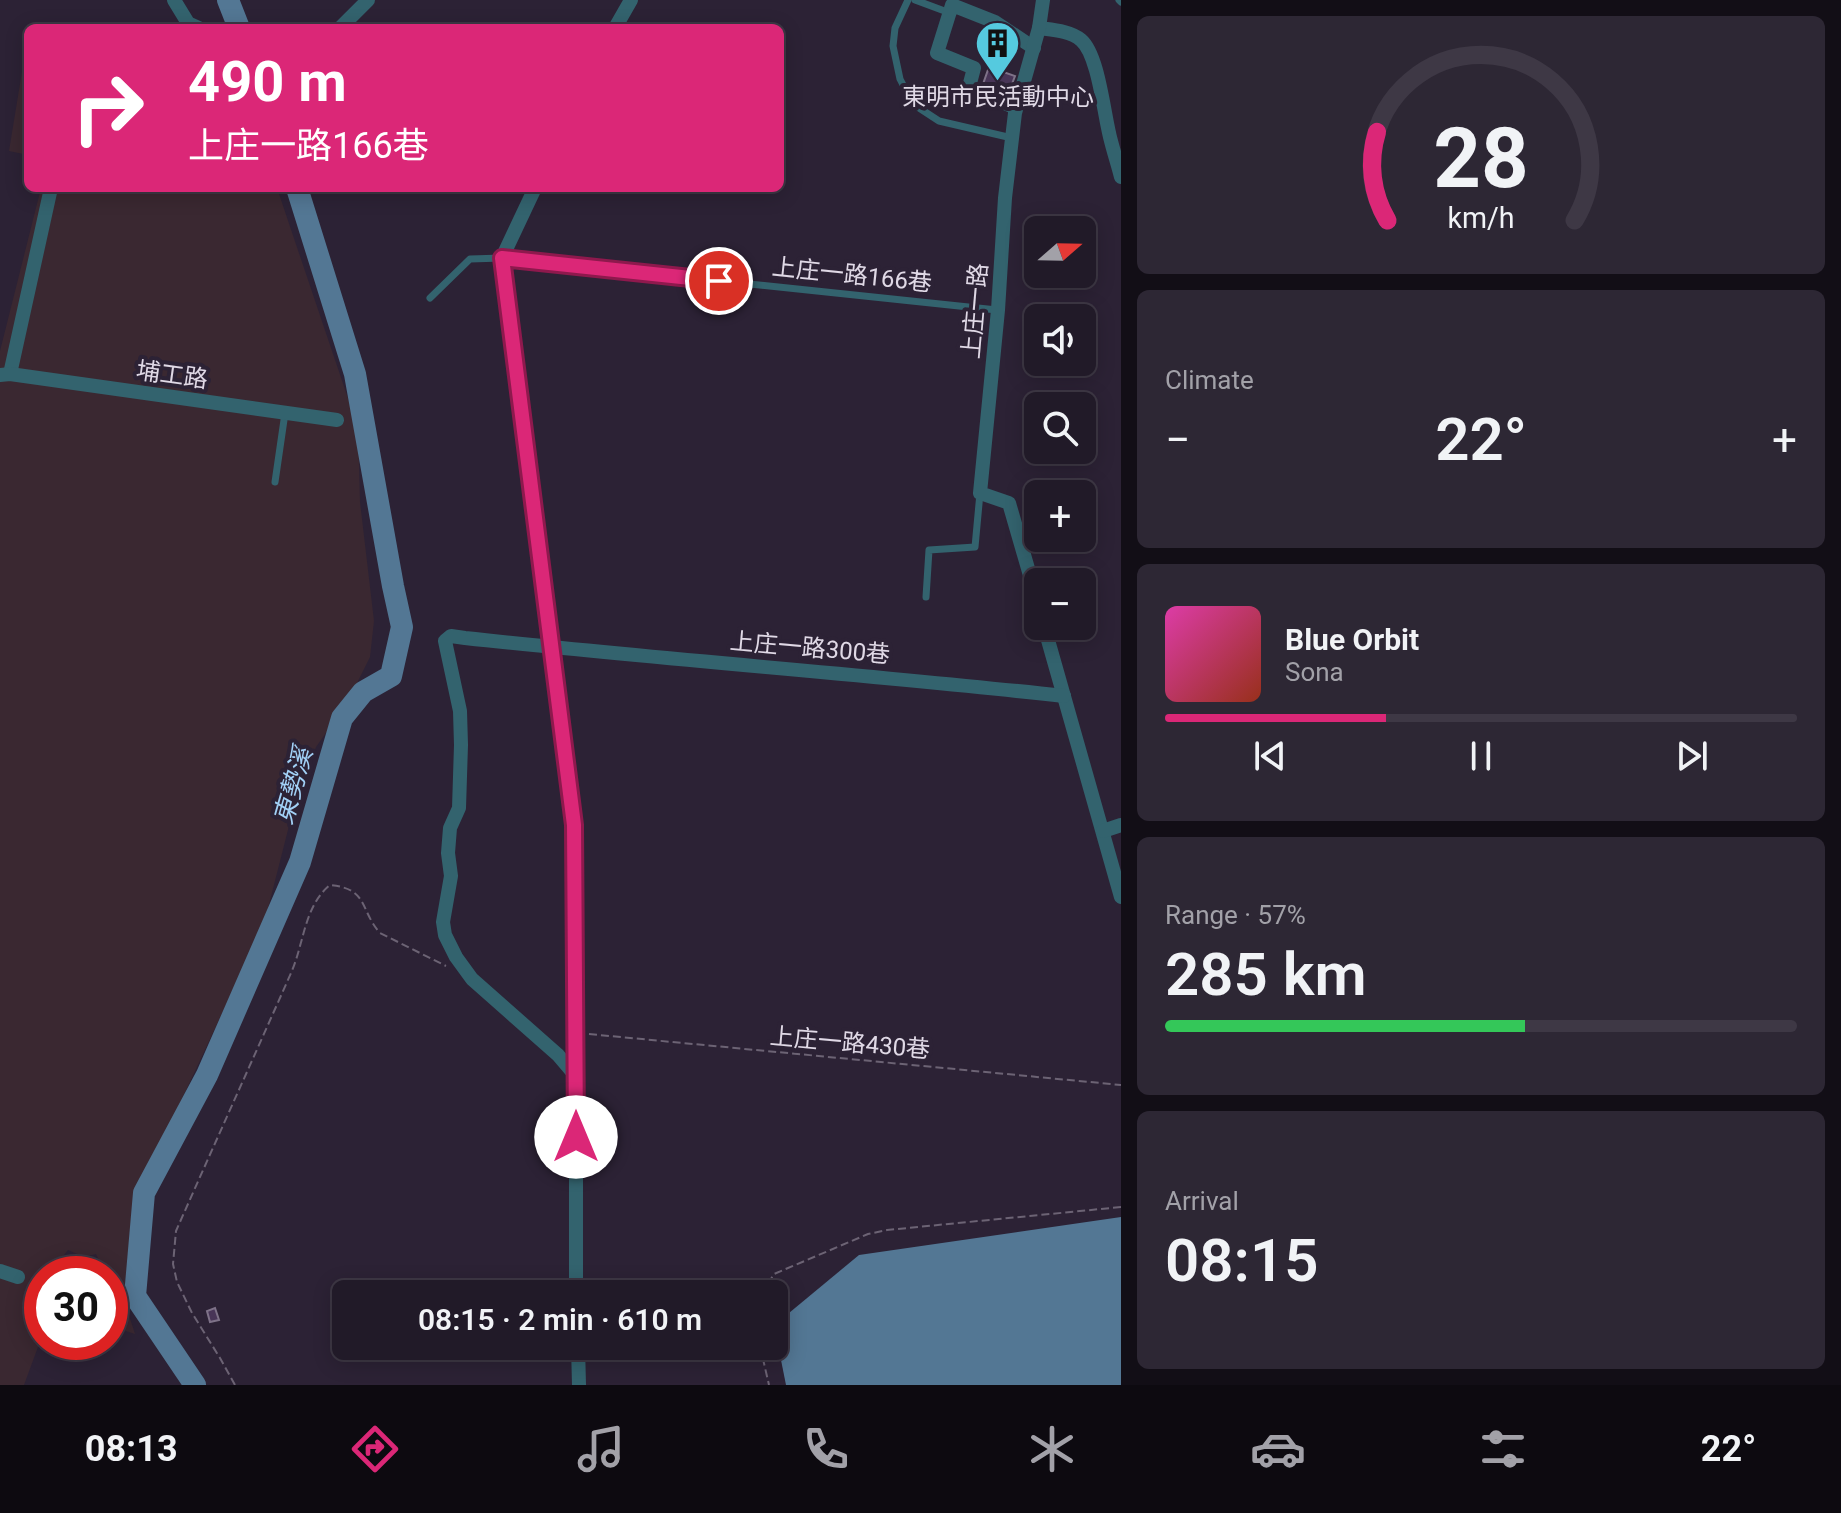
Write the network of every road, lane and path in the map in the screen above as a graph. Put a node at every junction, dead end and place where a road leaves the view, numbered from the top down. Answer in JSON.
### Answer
{"nodes":[{"id":1,"x":174,"y":0,"type":"edge"},
{"id":2,"x":368,"y":0,"type":"edge"},
{"id":3,"x":631,"y":0,"type":"edge"},
{"id":4,"x":908,"y":0,"type":"edge"},
{"id":5,"x":915,"y":0,"type":"edge"},
{"id":6,"x":1043,"y":0,"type":"edge"},
{"id":7,"x":950,"y":13,"type":"junction"},
{"id":8,"x":190,"y":24,"type":"edge"},
{"id":9,"x":344,"y":24,"type":"edge"},
{"id":10,"x":617,"y":24,"type":"edge"},
{"id":11,"x":1039,"y":28,"type":"junction"},
{"id":12,"x":1034,"y":48,"type":"junction"},
{"id":13,"x":1016,"y":108,"type":"junction"},
{"id":14,"x":1012,"y":138,"type":"junction"},
{"id":15,"x":1121,"y":177,"type":"edge"},
{"id":16,"x":50,"y":192,"type":"edge"},
{"id":17,"x":533,"y":192,"type":"edge"},
{"id":18,"x":502,"y":258,"type":"junction"},
{"id":19,"x":430,"y":298,"type":"dead end"},
{"id":20,"x":998,"y":310,"type":"junction"},
{"id":21,"x":5,"y":374,"type":"edge"},
{"id":22,"x":285,"y":413,"type":"junction"},
{"id":23,"x":337,"y":420,"type":"dead end"},
{"id":24,"x":275,"y":482,"type":"dead end"},
{"id":25,"x":980,"y":493,"type":"junction"},
{"id":26,"x":1028,"y":568,"type":"edge"},
{"id":27,"x":926,"y":597,"type":"dead end"},
{"id":28,"x":1048,"y":640,"type":"edge"},
{"id":29,"x":552,"y":647,"type":"junction"},
{"id":30,"x":1064,"y":696,"type":"junction"},
{"id":31,"x":1121,"y":825,"type":"edge"},
{"id":32,"x":1103,"y":831,"type":"junction"},
{"id":33,"x":1121,"y":897,"type":"edge"},
{"id":34,"x":452,"y":969,"type":"dead end"},
{"id":35,"x":576,"y":1033,"type":"junction"},
{"id":36,"x":575,"y":1075,"type":"junction"},
{"id":37,"x":1121,"y":1085,"type":"edge"},
{"id":38,"x":1121,"y":1207,"type":"edge"},
{"id":39,"x":0,"y":1271,"type":"edge"},
{"id":40,"x":18,"y":1277,"type":"dead end"},
{"id":41,"x":576,"y":1280,"type":"edge"},
{"id":42,"x":770,"y":1280,"type":"edge"},
{"id":43,"x":578,"y":1360,"type":"edge"},
{"id":44,"x":763,"y":1360,"type":"edge"},
{"id":45,"x":235,"y":1385,"type":"edge"},
{"id":46,"x":579,"y":1385,"type":"edge"},
{"id":47,"x":769,"y":1385,"type":"edge"}],
"edges":[{"from":1,"to":8,"type":"street"},
{"from":2,"to":9,"type":"street"},
{"from":3,"to":10,"type":"street"},
{"from":4,"to":14,"type":"lane"},
{"from":5,"to":7,"type":"lane"},
{"from":6,"to":11,"type":"street","name":"上庄一路"},
{"from":7,"to":12,"type":"street"},
{"from":7,"to":13,"type":"street"},
{"from":11,"to":12,"type":"street","name":"上庄一路"},
{"from":11,"to":15,"type":"street"},
{"from":12,"to":13,"type":"street","name":"上庄一路"},
{"from":13,"to":14,"type":"street","name":"上庄一路"},
{"from":14,"to":20,"type":"street","name":"上庄一路"},
{"from":16,"to":21,"type":"street"},
{"from":17,"to":18,"type":"street"},
{"from":18,"to":19,"type":"lane","name":"上庄一路166巷"},
{"from":18,"to":20,"type":"lane","name":"上庄一路166巷"},
{"from":18,"to":29,"type":"street"},
{"from":20,"to":25,"type":"street","name":"上庄一路"},
{"from":21,"to":22,"type":"street","name":"埔工路"},
{"from":22,"to":23,"type":"street","name":"埔工路"},
{"from":22,"to":24,"type":"lane"},
{"from":25,"to":26,"type":"street"},
{"from":25,"to":27,"type":"lane"},
{"from":28,"to":30,"type":"street"},
{"from":29,"to":30,"type":"street","name":"上庄一路300巷"},
{"from":29,"to":35,"type":"street"},
{"from":29,"to":36,"type":"street","name":"上庄一路300巷"},
{"from":30,"to":32,"type":"street"},
{"from":31,"to":32,"type":"street"},
{"from":32,"to":33,"type":"street"},
{"from":34,"to":45,"type":"path"},
{"from":35,"to":36,"type":"street"},
{"from":35,"to":37,"type":"path","name":"上庄一路430巷"},
{"from":36,"to":41,"type":"street"},
{"from":38,"to":42,"type":"path"},
{"from":39,"to":40,"type":"street"},
{"from":43,"to":46,"type":"street"},
{"from":44,"to":47,"type":"path"}]}
